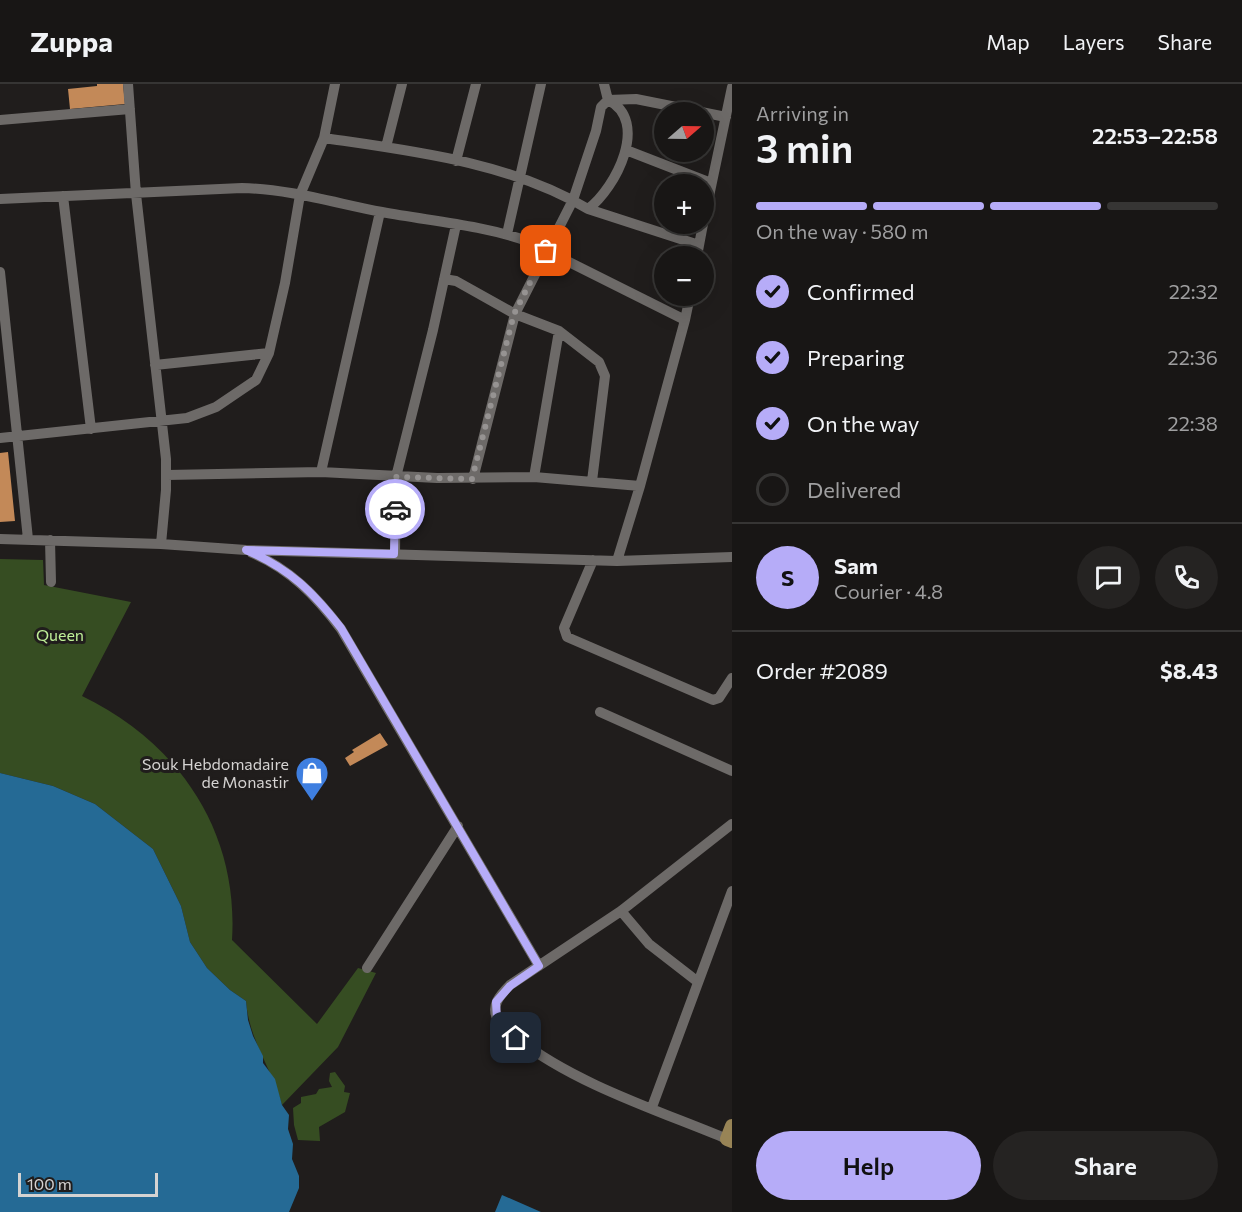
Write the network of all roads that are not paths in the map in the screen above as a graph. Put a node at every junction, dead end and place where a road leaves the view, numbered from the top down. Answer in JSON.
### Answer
{"nodes":[{"id":1,"x":128,"y":84,"type":"edge"},
{"id":2,"x":335,"y":84,"type":"edge"},
{"id":3,"x":402,"y":84,"type":"edge"},
{"id":4,"x":476,"y":84,"type":"edge"},
{"id":5,"x":541,"y":84,"type":"edge"},
{"id":6,"x":604,"y":84,"type":"edge"},
{"id":7,"x":732,"y":87,"type":"edge"},
{"id":8,"x":608,"y":100,"type":"junction"},
{"id":9,"x":130,"y":109,"type":"junction"},
{"id":10,"x":726,"y":117,"type":"junction"},
{"id":11,"x":0,"y":120,"type":"edge"},
{"id":12,"x":324,"y":138,"type":"junction"},
{"id":13,"x":386,"y":147,"type":"junction"},
{"id":14,"x":626,"y":150,"type":"junction"},
{"id":15,"x":456,"y":161,"type":"junction"},
{"id":16,"x":688,"y":174,"type":"edge"},
{"id":17,"x":713,"y":174,"type":"edge"},
{"id":18,"x":519,"y":176,"type":"junction"},
{"id":19,"x":136,"y":194,"type":"junction"},
{"id":20,"x":300,"y":195,"type":"junction"},
{"id":21,"x":63,"y":196,"type":"junction"},
{"id":22,"x":0,"y":199,"type":"edge"},
{"id":23,"x":573,"y":200,"type":"junction"},
{"id":24,"x":588,"y":209,"type":"junction"},
{"id":25,"x":380,"y":212,"type":"junction"},
{"id":26,"x":456,"y":225,"type":"junction"},
{"id":27,"x":507,"y":234,"type":"junction"},
{"id":28,"x":701,"y":234,"type":"edge"},
{"id":29,"x":699,"y":245,"type":"joint"},
{"id":30,"x":546,"y":251,"type":"junction"},
{"id":31,"x":0,"y":272,"type":"edge"},
{"id":32,"x":444,"y":279,"type":"junction"},
{"id":33,"x":688,"y":306,"type":"edge"},
{"id":34,"x":514,"y":314,"type":"junction"},
{"id":35,"x":685,"y":320,"type":"junction"},
{"id":36,"x":559,"y":331,"type":"junction"},
{"id":37,"x":269,"y":353,"type":"junction"},
{"id":38,"x":155,"y":365,"type":"junction"},
{"id":39,"x":162,"y":422,"type":"junction"},
{"id":40,"x":91,"y":429,"type":"junction"},
{"id":41,"x":17,"y":435,"type":"junction"},
{"id":42,"x":0,"y":438,"type":"edge"},
{"id":43,"x":321,"y":472,"type":"junction"},
{"id":44,"x":167,"y":475,"type":"junction"},
{"id":45,"x":396,"y":477,"type":"junction"},
{"id":46,"x":534,"y":477,"type":"junction"},
{"id":47,"x":472,"y":479,"type":"junction"},
{"id":48,"x":592,"y":481,"type":"junction"},
{"id":49,"x":640,"y":486,"type":"junction"},
{"id":50,"x":0,"y":539,"type":"edge"},
{"id":51,"x":28,"y":539,"type":"junction"},
{"id":52,"x":50,"y":540,"type":"junction"},
{"id":53,"x":161,"y":544,"type":"junction"},
{"id":54,"x":246,"y":550,"type":"junction"},
{"id":55,"x":394,"y":554,"type":"junction"},
{"id":56,"x":732,"y":557,"type":"edge"},
{"id":57,"x":593,"y":560,"type":"junction"},
{"id":58,"x":617,"y":561,"type":"junction"},
{"id":59,"x":51,"y":582,"type":"dead end"},
{"id":60,"x":732,"y":678,"type":"edge"},
{"id":61,"x":600,"y":712,"type":"dead end"},
{"id":62,"x":732,"y":771,"type":"edge"},
{"id":63,"x":732,"y":824,"type":"edge"},
{"id":64,"x":458,"y":826,"type":"junction"},
{"id":65,"x":732,"y":891,"type":"edge"},
{"id":66,"x":621,"y":911,"type":"junction"},
{"id":67,"x":539,"y":966,"type":"junction"},
{"id":68,"x":367,"y":968,"type":"dead end"},
{"id":69,"x":698,"y":982,"type":"junction"},
{"id":70,"x":652,"y":1107,"type":"junction"},
{"id":71,"x":730,"y":1136,"type":"edge"}],
"edges":[{"from":1,"to":9,"type":"street"},
{"from":2,"to":12,"type":"street"},
{"from":3,"to":13,"type":"street"},
{"from":4,"to":15,"type":"street"},
{"from":5,"to":18,"type":"street"},
{"from":6,"to":8,"type":"street"},
{"from":7,"to":10,"type":"street"},
{"from":8,"to":10,"type":"street"},
{"from":8,"to":14,"type":"street"},
{"from":8,"to":23,"type":"street"},
{"from":9,"to":11,"type":"street"},
{"from":9,"to":19,"type":"street"},
{"from":10,"to":17,"type":"street"},
{"from":12,"to":13,"type":"street"},
{"from":12,"to":20,"type":"street"},
{"from":13,"to":15,"type":"street"},
{"from":14,"to":16,"type":"street"},
{"from":14,"to":24,"type":"street"},
{"from":15,"to":18,"type":"street"},
{"from":18,"to":23,"type":"street"},
{"from":18,"to":27,"type":"street"},
{"from":19,"to":20,"type":"street"},
{"from":19,"to":21,"type":"street"},
{"from":19,"to":38,"type":"street"},
{"from":20,"to":25,"type":"street"},
{"from":20,"to":37,"type":"street"},
{"from":21,"to":22,"type":"street"},
{"from":21,"to":40,"type":"street"},
{"from":23,"to":24,"type":"street"},
{"from":23,"to":30,"type":"street"},
{"from":24,"to":29,"type":"street"},
{"from":25,"to":26,"type":"street"},
{"from":25,"to":43,"type":"street"},
{"from":26,"to":27,"type":"street"},
{"from":26,"to":32,"type":"street"},
{"from":27,"to":30,"type":"street"},
{"from":28,"to":29,"type":"street"},
{"from":30,"to":34,"type":"street"},
{"from":30,"to":35,"type":"street"},
{"from":31,"to":41,"type":"street"},
{"from":32,"to":34,"type":"street"},
{"from":32,"to":45,"type":"street"},
{"from":33,"to":35,"type":"street"},
{"from":34,"to":36,"type":"street"},
{"from":34,"to":47,"type":"street"},
{"from":35,"to":49,"type":"street"},
{"from":36,"to":46,"type":"street"},
{"from":36,"to":48,"type":"street"},
{"from":37,"to":38,"type":"street"},
{"from":37,"to":39,"type":"street"},
{"from":38,"to":39,"type":"street"},
{"from":39,"to":40,"type":"street"},
{"from":39,"to":44,"type":"street"},
{"from":40,"to":41,"type":"street"},
{"from":41,"to":42,"type":"street"},
{"from":41,"to":51,"type":"street"},
{"from":43,"to":44,"type":"street"},
{"from":43,"to":45,"type":"street"},
{"from":44,"to":53,"type":"street"},
{"from":45,"to":47,"type":"street"},
{"from":45,"to":55,"type":"street"},
{"from":46,"to":47,"type":"street"},
{"from":46,"to":48,"type":"street"},
{"from":48,"to":49,"type":"street"},
{"from":49,"to":58,"type":"street"},
{"from":50,"to":51,"type":"street"},
{"from":51,"to":52,"type":"street"},
{"from":52,"to":53,"type":"street"},
{"from":52,"to":59,"type":"street"},
{"from":53,"to":54,"type":"street"},
{"from":54,"to":55,"type":"street"},
{"from":54,"to":64,"type":"street"},
{"from":55,"to":57,"type":"street"},
{"from":56,"to":58,"type":"street"},
{"from":57,"to":58,"type":"street"},
{"from":57,"to":60,"type":"street"},
{"from":61,"to":62,"type":"street"},
{"from":63,"to":66,"type":"street"},
{"from":64,"to":67,"type":"street"},
{"from":64,"to":68,"type":"street"},
{"from":65,"to":69,"type":"street"},
{"from":66,"to":67,"type":"street"},
{"from":66,"to":69,"type":"street"},
{"from":67,"to":70,"type":"street"},
{"from":69,"to":70,"type":"street"},
{"from":70,"to":71,"type":"street"}]}
